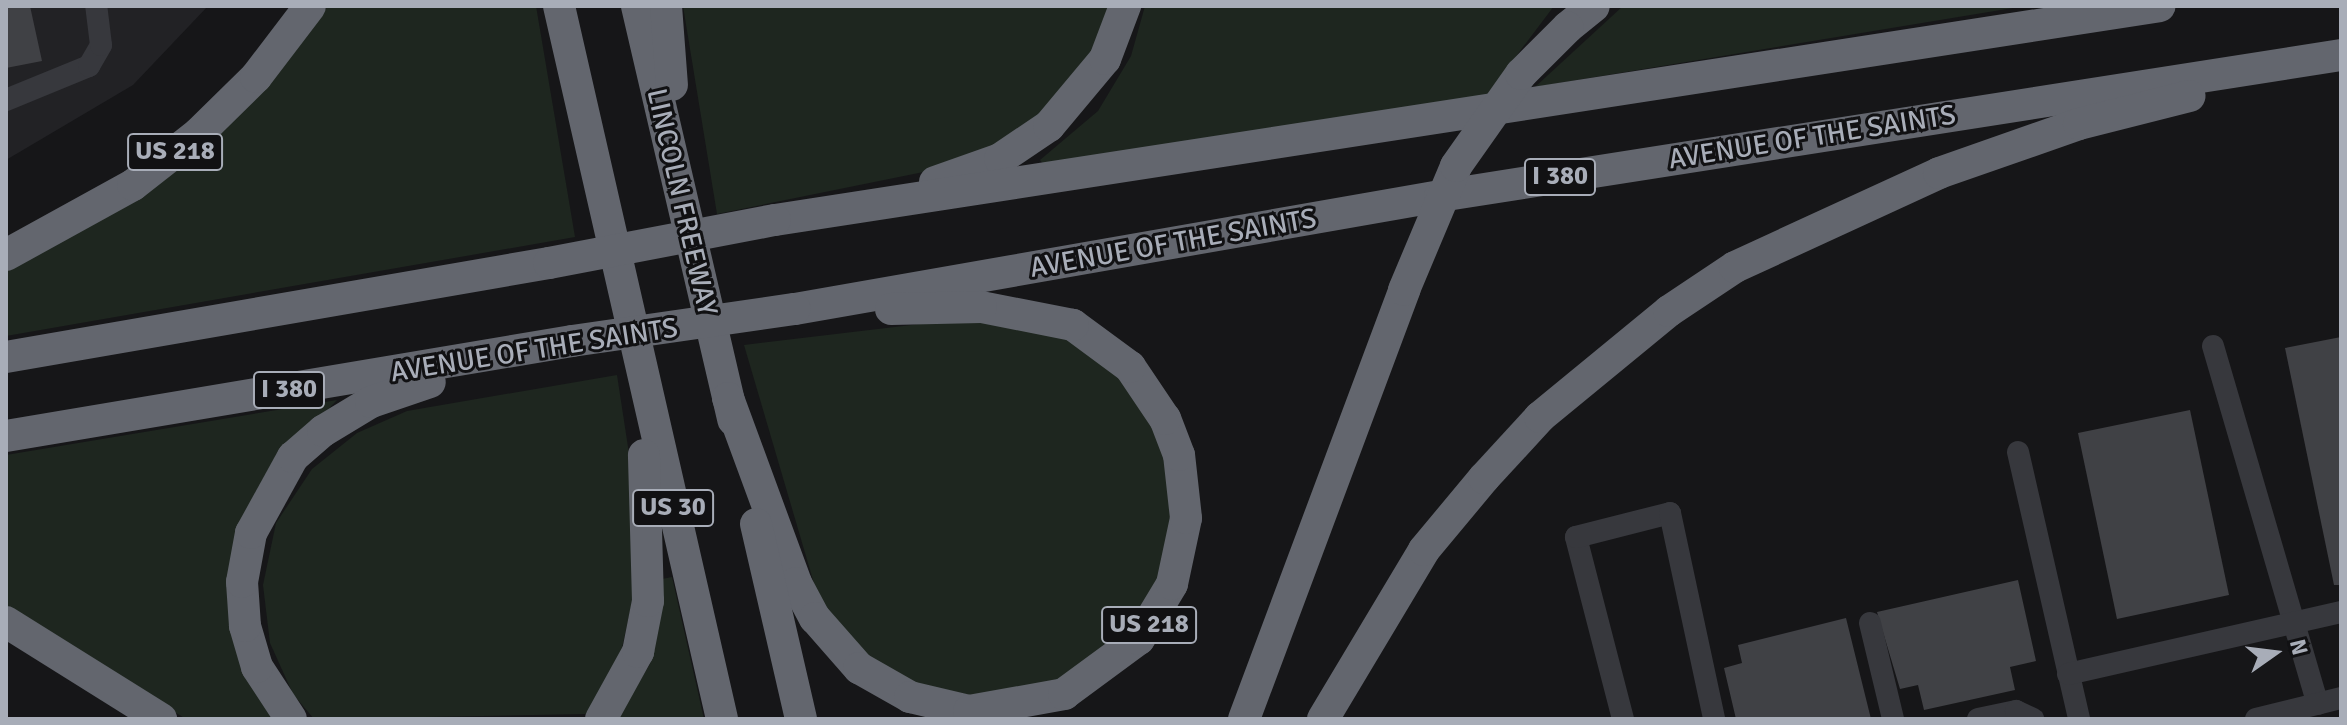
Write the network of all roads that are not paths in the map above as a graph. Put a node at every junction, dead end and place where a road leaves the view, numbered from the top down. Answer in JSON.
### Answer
{"nodes":[{"id":1,"x":96,"y":6,"type":"edge"},
{"id":2,"x":310,"y":6,"type":"edge"},
{"id":3,"x":559,"y":6,"type":"edge"},
{"id":4,"x":637,"y":6,"type":"edge"},
{"id":5,"x":666,"y":6,"type":"edge"},
{"id":6,"x":1125,"y":6,"type":"edge"},
{"id":7,"x":1594,"y":6,"type":"edge"},
{"id":8,"x":2160,"y":6,"type":"edge"},
{"id":9,"x":2334,"y":56,"type":"edge"},
{"id":10,"x":6,"y":100,"type":"edge"},
{"id":11,"x":680,"y":192,"type":"junction"},
{"id":12,"x":775,"y":220,"type":"junction"},
{"id":13,"x":6,"y":255,"type":"edge"},
{"id":14,"x":623,"y":297,"type":"junction"},
{"id":15,"x":795,"y":309,"type":"junction"},
{"id":16,"x":2213,"y":346,"type":"dead end"},
{"id":17,"x":521,"y":351,"type":"junction"},
{"id":18,"x":6,"y":357,"type":"edge"},
{"id":19,"x":728,"y":398,"type":"junction"},
{"id":20,"x":6,"y":436,"type":"edge"},
{"id":21,"x":2018,"y":452,"type":"dead end"},
{"id":22,"x":2341,"y":612,"type":"edge"},
{"id":23,"x":2297,"y":621,"type":"junction"},
{"id":24,"x":6,"y":622,"type":"edge"},
{"id":25,"x":1870,"y":623,"type":"dead end"},
{"id":26,"x":2068,"y":674,"type":"junction"},
{"id":27,"x":2341,"y":698,"type":"edge"},
{"id":28,"x":2318,"y":704,"type":"junction"},
{"id":29,"x":161,"y":719,"type":"edge"},
{"id":30,"x":291,"y":719,"type":"edge"},
{"id":31,"x":601,"y":719,"type":"edge"},
{"id":32,"x":722,"y":719,"type":"edge"},
{"id":33,"x":801,"y":719,"type":"edge"},
{"id":34,"x":1244,"y":719,"type":"edge"},
{"id":35,"x":1323,"y":719,"type":"edge"},
{"id":36,"x":1623,"y":719,"type":"edge"},
{"id":37,"x":1714,"y":719,"type":"edge"},
{"id":38,"x":1893,"y":719,"type":"edge"},
{"id":39,"x":1978,"y":719,"type":"edge"},
{"id":40,"x":2033,"y":719,"type":"edge"},
{"id":41,"x":2079,"y":719,"type":"edge"},
{"id":42,"x":2256,"y":719,"type":"edge"}],
"edges":[{"from":1,"to":10,"type":"street"},
{"from":2,"to":13,"type":"highway","number":"US 218"},
{"from":3,"to":14,"type":"highway","number":"US 30"},
{"from":4,"to":11,"type":"highway","name":"LINCOLN FREEWAY","number":"US 30"},
{"from":5,"to":11,"type":"highway"},
{"from":6,"to":12,"type":"highway"},
{"from":7,"to":34,"type":"highway","bridge":true},
{"from":8,"to":12,"type":"highway"},
{"from":9,"to":15,"type":"highway","name":"AVENUE OF THE SAINTS","number":"I 380"},
{"from":9,"to":35,"type":"highway"},
{"from":11,"to":19,"type":"highway","name":"LINCOLN FREEWAY","number":"US 30"},
{"from":12,"to":18,"type":"highway","bridge":true},
{"from":14,"to":31,"type":"highway"},
{"from":14,"to":32,"type":"highway","number":"US 30"},
{"from":15,"to":17,"type":"highway","name":"AVENUE OF THE SAINTS","number":"I 380","bridge":true},
{"from":15,"to":19,"type":"highway","number":"US 218"},
{"from":16,"to":23,"type":"street"},
{"from":17,"to":20,"type":"highway","name":"AVENUE OF THE SAINTS","number":"I 380"},
{"from":17,"to":30,"type":"highway"},
{"from":19,"to":33,"type":"highway","number":"US 30"},
{"from":21,"to":26,"type":"street"},
{"from":22,"to":23,"type":"street"},
{"from":23,"to":26,"type":"street"},
{"from":23,"to":28,"type":"street"},
{"from":24,"to":29,"type":"highway"},
{"from":25,"to":38,"type":"street"},
{"from":26,"to":41,"type":"street"},
{"from":27,"to":28,"type":"street"},
{"from":28,"to":42,"type":"street"},
{"from":36,"to":37,"type":"street"},
{"from":39,"to":40,"type":"street"}]}
